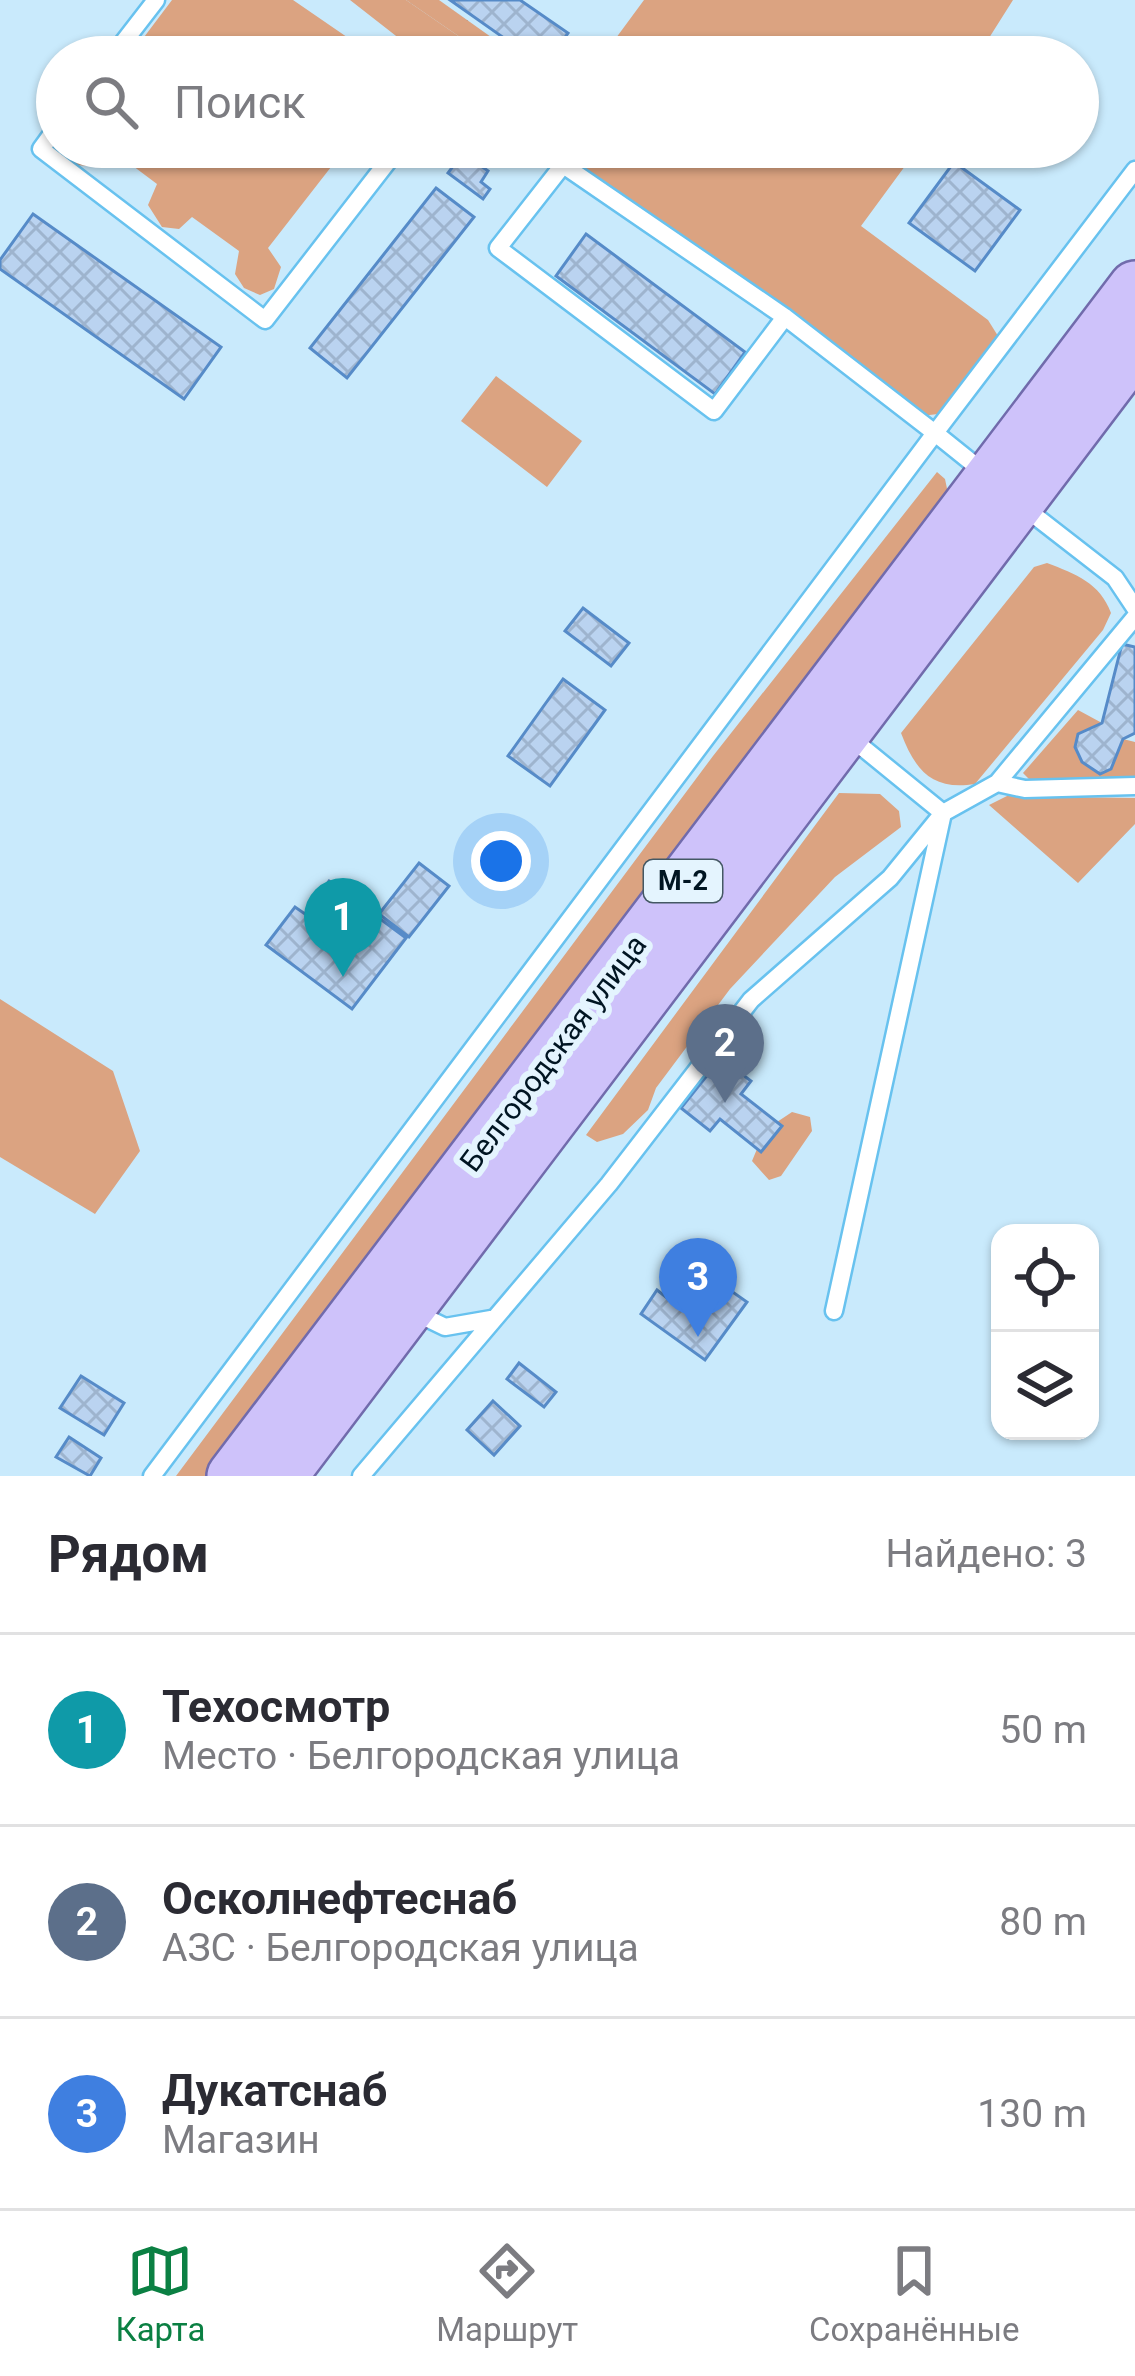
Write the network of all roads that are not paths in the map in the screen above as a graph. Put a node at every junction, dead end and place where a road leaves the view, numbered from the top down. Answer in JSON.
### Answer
{"nodes":[{"id":1,"x":156,"y":0,"type":"edge"},
{"id":2,"x":128,"y":36,"type":"edge"},
{"id":3,"x":66,"y":168,"type":"edge"},
{"id":4,"x":383,"y":168,"type":"edge"},
{"id":5,"x":560,"y":168,"type":"edge"},
{"id":6,"x":566,"y":168,"type":"edge"},
{"id":7,"x":1135,"y":170,"type":"edge"},
{"id":8,"x":1135,"y":287,"type":"edge"},
{"id":9,"x":785,"y":317,"type":"junction"},
{"id":10,"x":1135,"y":348,"type":"edge"},
{"id":11,"x":935,"y":433,"type":"junction"},
{"id":12,"x":1004,"y":489,"type":"junction"},
{"id":13,"x":1135,"y":612,"type":"edge"},
{"id":14,"x":844,"y":732,"type":"junction"},
{"id":15,"x":997,"y":783,"type":"junction"},
{"id":16,"x":1135,"y":786,"type":"edge"},
{"id":17,"x":943,"y":813,"type":"junction"},
{"id":18,"x":425,"y":1253,"type":"junction"},
{"id":19,"x":408,"y":1309,"type":"junction"},
{"id":20,"x":834,"y":1311,"type":"dead end"},
{"id":21,"x":491,"y":1319,"type":"junction"},
{"id":22,"x":152,"y":1476,"type":"edge"},
{"id":23,"x":233,"y":1476,"type":"edge"},
{"id":24,"x":281,"y":1476,"type":"edge"},
{"id":25,"x":361,"y":1476,"type":"edge"}],
"edges":[{"from":1,"to":2,"type":"lane"},
{"from":3,"to":4,"type":"lane"},
{"from":5,"to":9,"type":"lane"},
{"from":6,"to":9,"type":"lane"},
{"from":7,"to":11,"type":"lane"},
{"from":8,"to":12,"type":"main road","name":"Белгородская улица","number":"М-2"},
{"from":9,"to":11,"type":"lane"},
{"from":10,"to":12,"type":"main road","name":"Белгородская улица","number":"М-2"},
{"from":11,"to":12,"type":"lane"},
{"from":11,"to":22,"type":"lane"},
{"from":12,"to":13,"type":"lane"},
{"from":12,"to":14,"type":"main road","name":"Белгородская улица","number":"М-2"},
{"from":12,"to":18,"type":"main road","name":"Белгородская улица","number":"М-2"},
{"from":13,"to":15,"type":"lane"},
{"from":14,"to":17,"type":"lane"},
{"from":14,"to":18,"type":"main road","name":"Белгородская улица","number":"М-2"},
{"from":15,"to":16,"type":"lane"},
{"from":15,"to":17,"type":"lane"},
{"from":17,"to":20,"type":"lane"},
{"from":17,"to":21,"type":"lane"},
{"from":18,"to":19,"type":"main road","name":"Белгородская улица","number":"М-2"},
{"from":18,"to":23,"type":"main road","name":"Белгородская улица","number":"М-2"},
{"from":19,"to":21,"type":"lane"},
{"from":19,"to":24,"type":"main road","name":"Белгородская улица","number":"М-2"},
{"from":21,"to":25,"type":"lane"}]}
